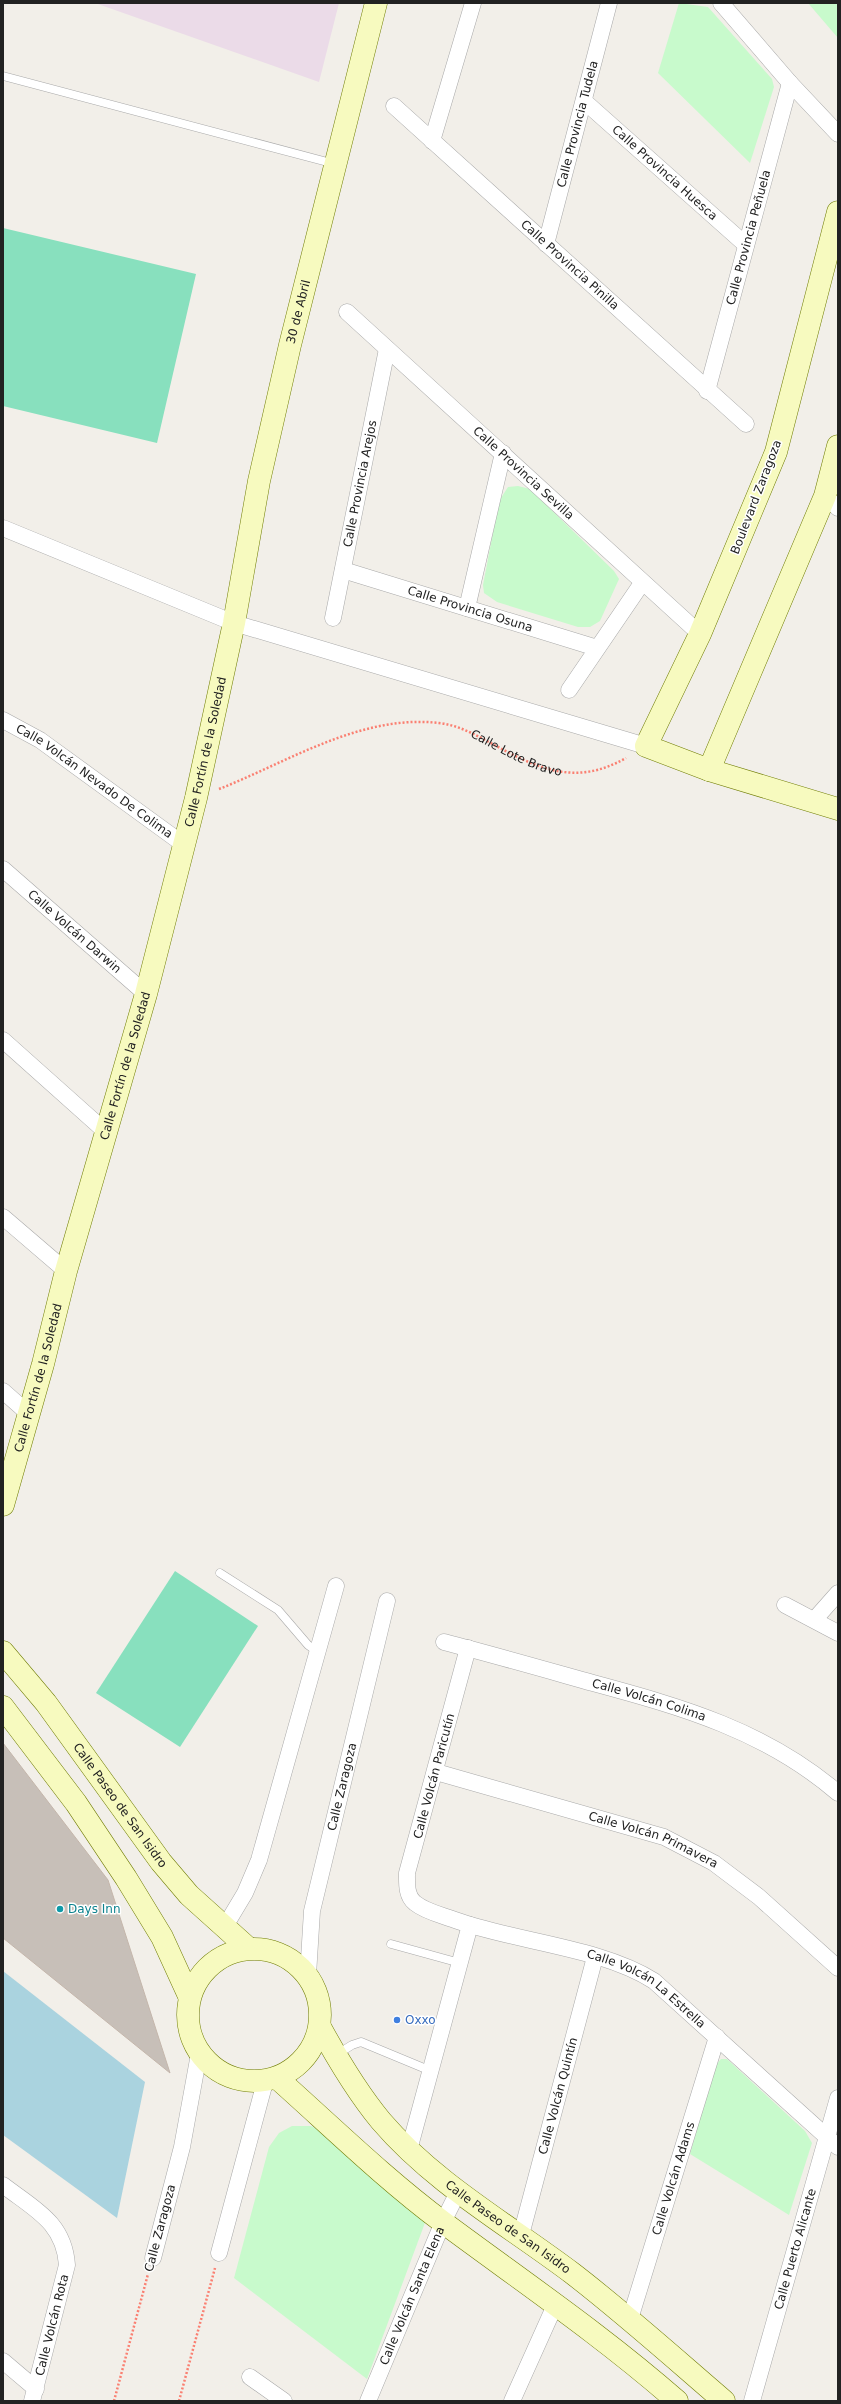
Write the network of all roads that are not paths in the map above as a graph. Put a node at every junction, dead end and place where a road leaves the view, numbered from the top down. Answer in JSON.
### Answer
{"nodes":[{"id":1,"x":376,"y":3,"type":"edge"},
{"id":2,"x":472,"y":3,"type":"edge"},
{"id":3,"x":609,"y":3,"type":"edge"},
{"id":4,"x":721,"y":3,"type":"edge"},
{"id":5,"x":3,"y":76,"type":"edge"},
{"id":6,"x":790,"y":83,"type":"junction"},
{"id":7,"x":584,"y":100,"type":"junction"},
{"id":8,"x":394,"y":106,"type":"dead end"},
{"id":9,"x":838,"y":134,"type":"edge"},
{"id":10,"x":432,"y":141,"type":"junction"},
{"id":11,"x":336,"y":165,"type":"junction"},
{"id":12,"x":838,"y":212,"type":"edge"},
{"id":13,"x":546,"y":244,"type":"junction"},
{"id":14,"x":746,"y":245,"type":"junction"},
{"id":15,"x":347,"y":312,"type":"dead end"},
{"id":16,"x":387,"y":349,"type":"junction"},
{"id":17,"x":707,"y":391,"type":"junction"},
{"id":18,"x":746,"y":424,"type":"dead end"},
{"id":19,"x":838,"y":446,"type":"edge"},
{"id":20,"x":503,"y":453,"type":"junction"},
{"id":21,"x":831,"y":502,"type":"edge"},
{"id":22,"x":3,"y":528,"type":"edge"},
{"id":23,"x":343,"y":570,"type":"junction"},
{"id":24,"x":642,"y":582,"type":"junction"},
{"id":25,"x":468,"y":608,"type":"junction"},
{"id":26,"x":333,"y":618,"type":"dead end"},
{"id":27,"x":234,"y":623,"type":"junction"},
{"id":28,"x":700,"y":634,"type":"junction"},
{"id":29,"x":597,"y":648,"type":"junction"},
{"id":30,"x":569,"y":690,"type":"dead end"},
{"id":31,"x":3,"y":720,"type":"edge"},
{"id":32,"x":646,"y":746,"type":"junction"},
{"id":33,"x":709,"y":770,"type":"junction"},
{"id":34,"x":838,"y":809,"type":"edge"},
{"id":35,"x":183,"y":844,"type":"junction"},
{"id":36,"x":3,"y":869,"type":"edge"},
{"id":37,"x":146,"y":994,"type":"junction"},
{"id":38,"x":3,"y":1040,"type":"edge"},
{"id":39,"x":106,"y":1132,"type":"junction"},
{"id":40,"x":3,"y":1217,"type":"edge"},
{"id":41,"x":66,"y":1271,"type":"junction"},
{"id":42,"x":3,"y":1391,"type":"edge"},
{"id":43,"x":29,"y":1414,"type":"junction"},
{"id":44,"x":3,"y":1505,"type":"edge"},
{"id":45,"x":220,"y":1573,"type":"dead end"},
{"id":46,"x":336,"y":1586,"type":"dead end"},
{"id":47,"x":838,"y":1593,"type":"edge"},
{"id":48,"x":387,"y":1601,"type":"dead end"},
{"id":49,"x":786,"y":1605,"type":"dead end"},
{"id":50,"x":815,"y":1619,"type":"junction"},
{"id":51,"x":838,"y":1633,"type":"edge"},
{"id":52,"x":444,"y":1642,"type":"dead end"},
{"id":53,"x":468,"y":1648,"type":"junction"},
{"id":54,"x":3,"y":1652,"type":"edge"},
{"id":55,"x":318,"y":1652,"type":"junction"},
{"id":56,"x":3,"y":1707,"type":"edge"},
{"id":57,"x":436,"y":1772,"type":"junction"},
{"id":58,"x":838,"y":1793,"type":"edge"},
{"id":59,"x":414,"y":1903,"type":"joint"},
{"id":60,"x":470,"y":1925,"type":"junction"},
{"id":61,"x":224,"y":1928,"type":"junction"},
{"id":62,"x":391,"y":1944,"type":"dead end"},
{"id":63,"x":248,"y":1948,"type":"junction"},
{"id":64,"x":595,"y":1957,"type":"junction"},
{"id":65,"x":460,"y":1963,"type":"junction"},
{"id":66,"x":838,"y":1968,"type":"edge"},
{"id":67,"x":308,"y":1975,"type":"junction"},
{"id":68,"x":189,"y":1996,"type":"junction"},
{"id":69,"x":320,"y":2027,"type":"junction"},
{"id":70,"x":717,"y":2037,"type":"junction"},
{"id":71,"x":199,"y":2054,"type":"junction"},
{"id":72,"x":336,"y":2055,"type":"junction"},
{"id":73,"x":431,"y":2071,"type":"junction"},
{"id":74,"x":271,"y":2080,"type":"junction"},
{"id":75,"x":838,"y":2098,"type":"edge"},
{"id":76,"x":833,"y":2143,"type":"edge"},
{"id":77,"x":409,"y":2150,"type":"junction"},
{"id":78,"x":3,"y":2185,"type":"edge"},
{"id":79,"x":458,"y":2192,"type":"junction"},
{"id":80,"x":443,"y":2222,"type":"junction"},
{"id":81,"x":521,"y":2235,"type":"junction"},
{"id":82,"x":219,"y":2253,"type":"road end"},
{"id":83,"x":153,"y":2258,"type":"road end"},
{"id":84,"x":556,"y":2303,"type":"junction"},
{"id":85,"x":630,"y":2319,"type":"junction"},
{"id":86,"x":3,"y":2361,"type":"edge"},
{"id":87,"x":250,"y":2377,"type":"dead end"},
{"id":88,"x":34,"y":2395,"type":"edge"},
{"id":89,"x":667,"y":2397,"type":"edge"},
{"id":90,"x":277,"y":2399,"type":"edge"},
{"id":91,"x":368,"y":2401,"type":"edge"},
{"id":92,"x":512,"y":2401,"type":"edge"},
{"id":93,"x":724,"y":2401,"type":"edge"},
{"id":94,"x":752,"y":2401,"type":"edge"}],
"edges":[{"from":1,"to":11,"type":"street","name":"30 de Abril"},
{"from":2,"to":10,"type":"street"},
{"from":3,"to":7,"type":"street","name":"Calle Provincia Tudela"},
{"from":4,"to":6,"type":"street"},
{"from":5,"to":11,"type":"lane"},
{"from":6,"to":9,"type":"street"},
{"from":6,"to":14,"type":"street","name":"Calle Provincia Peñuela"},
{"from":7,"to":13,"type":"street","name":"Calle Provincia Tudela"},
{"from":7,"to":14,"type":"street","name":"Calle Provincia Huesca"},
{"from":8,"to":10,"type":"street","name":"Calle Provincia Pinilla"},
{"from":10,"to":13,"type":"street","name":"Calle Provincia Pinilla"},
{"from":11,"to":27,"type":"street","name":"30 de Abril"},
{"from":12,"to":28,"type":"street","name":"Boulevard Zaragoza"},
{"from":13,"to":17,"type":"street","name":"Calle Provincia Pinilla"},
{"from":14,"to":17,"type":"street","name":"Calle Provincia Peñuela"},
{"from":15,"to":16,"type":"street","name":"Calle Provincia Sevilla"},
{"from":16,"to":20,"type":"street","name":"Calle Provincia Sevilla"},
{"from":16,"to":23,"type":"street","name":"Calle Provincia Arejos"},
{"from":17,"to":18,"type":"street","name":"Calle Provincia Pinilla"},
{"from":19,"to":21,"type":"street"},
{"from":20,"to":24,"type":"street","name":"Calle Provincia Sevilla"},
{"from":20,"to":25,"type":"street"},
{"from":21,"to":33,"type":"street"},
{"from":22,"to":27,"type":"street"},
{"from":23,"to":25,"type":"street","name":"Calle Provincia Osuna"},
{"from":23,"to":26,"type":"street","name":"Calle Provincia Arejos"},
{"from":24,"to":28,"type":"street","name":"Calle Provincia Sevilla"},
{"from":24,"to":29,"type":"street"},
{"from":25,"to":29,"type":"street","name":"Calle Provincia Osuna"},
{"from":27,"to":32,"type":"street"},
{"from":27,"to":35,"type":"street","name":"Calle Fortín de la Soledad"},
{"from":28,"to":32,"type":"street","name":"Boulevard Zaragoza"},
{"from":29,"to":30,"type":"street"},
{"from":31,"to":35,"type":"street","name":"Calle Volcán Nevado De Colima"},
{"from":32,"to":33,"type":"street"},
{"from":33,"to":34,"type":"street"},
{"from":35,"to":37,"type":"street","name":"Calle Fortín de la Soledad"},
{"from":36,"to":37,"type":"street","name":"Calle Volcán Darwin"},
{"from":37,"to":39,"type":"street","name":"Calle Fortín de la Soledad"},
{"from":38,"to":39,"type":"street"},
{"from":39,"to":41,"type":"street","name":"Calle Fortín de la Soledad"},
{"from":40,"to":41,"type":"street"},
{"from":41,"to":43,"type":"street","name":"Calle Fortín de la Soledad"},
{"from":42,"to":43,"type":"street"},
{"from":43,"to":44,"type":"street","name":"Calle Fortín de la Soledad"},
{"from":45,"to":55,"type":"lane"},
{"from":46,"to":55,"type":"street"},
{"from":47,"to":50,"type":"street"},
{"from":48,"to":67,"type":"street","name":"Calle Zaragoza"},
{"from":49,"to":50,"type":"street"},
{"from":50,"to":51,"type":"street"},
{"from":52,"to":53,"type":"street","name":"Calle Volcán Colima"},
{"from":53,"to":57,"type":"street","name":"Calle Volcán Paricutín"},
{"from":53,"to":58,"type":"street","name":"Calle Volcán Colima"},
{"from":54,"to":61,"type":"street","name":"Calle Paseo de San Isidro"},
{"from":55,"to":61,"type":"street"},
{"from":56,"to":68,"type":"street"},
{"from":57,"to":59,"type":"street","name":"Calle Volcán Paricutín"},
{"from":57,"to":66,"type":"street","name":"Calle Volcán Primavera"},
{"from":59,"to":60,"type":"street","name":"Calle Volcán La Estrella"},
{"from":60,"to":64,"type":"street","name":"Calle Volcán La Estrella"},
{"from":60,"to":65,"type":"street"},
{"from":61,"to":63,"type":"street","name":"Calle Paseo de San Isidro"},
{"from":62,"to":65,"type":"lane"},
{"from":63,"to":67,"type":"street"},
{"from":63,"to":68,"type":"street"},
{"from":64,"to":70,"type":"street","name":"Calle Volcán La Estrella"},
{"from":64,"to":81,"type":"street","name":"Calle Volcán Quintín"},
{"from":65,"to":73,"type":"street"},
{"from":67,"to":69,"type":"street"},
{"from":68,"to":71,"type":"street"},
{"from":69,"to":72,"type":"street","name":"Calle Paseo de San Isidro"},
{"from":69,"to":74,"type":"street"},
{"from":70,"to":76,"type":"street","name":"Calle Volcán La Estrella"},
{"from":70,"to":85,"type":"street","name":"Calle Volcán Adams"},
{"from":71,"to":74,"type":"street"},
{"from":71,"to":83,"type":"street","name":"Calle Zaragoza"},
{"from":72,"to":73,"type":"lane"},
{"from":72,"to":77,"type":"street","name":"Calle Paseo de San Isidro"},
{"from":73,"to":77,"type":"street"},
{"from":74,"to":80,"type":"street"},
{"from":74,"to":82,"type":"street"},
{"from":75,"to":76,"type":"street","name":"Calle Puerto Alicante"},
{"from":76,"to":94,"type":"street","name":"Calle Puerto Alicante"},
{"from":77,"to":79,"type":"street","name":"Calle Paseo de San Isidro"},
{"from":78,"to":88,"type":"street","name":"Calle Volcán Rota"},
{"from":79,"to":80,"type":"street","name":"Calle Volcán Santa Elena"},
{"from":79,"to":81,"type":"street","name":"Calle Paseo de San Isidro"},
{"from":80,"to":84,"type":"street"},
{"from":80,"to":91,"type":"street","name":"Calle Volcán Santa Elena"},
{"from":81,"to":85,"type":"street","name":"Calle Paseo de San Isidro"},
{"from":84,"to":89,"type":"street"},
{"from":84,"to":92,"type":"street"},
{"from":85,"to":93,"type":"street","name":"Calle Paseo de San Isidro"},
{"from":86,"to":88,"type":"street"},
{"from":87,"to":90,"type":"street"}]}
